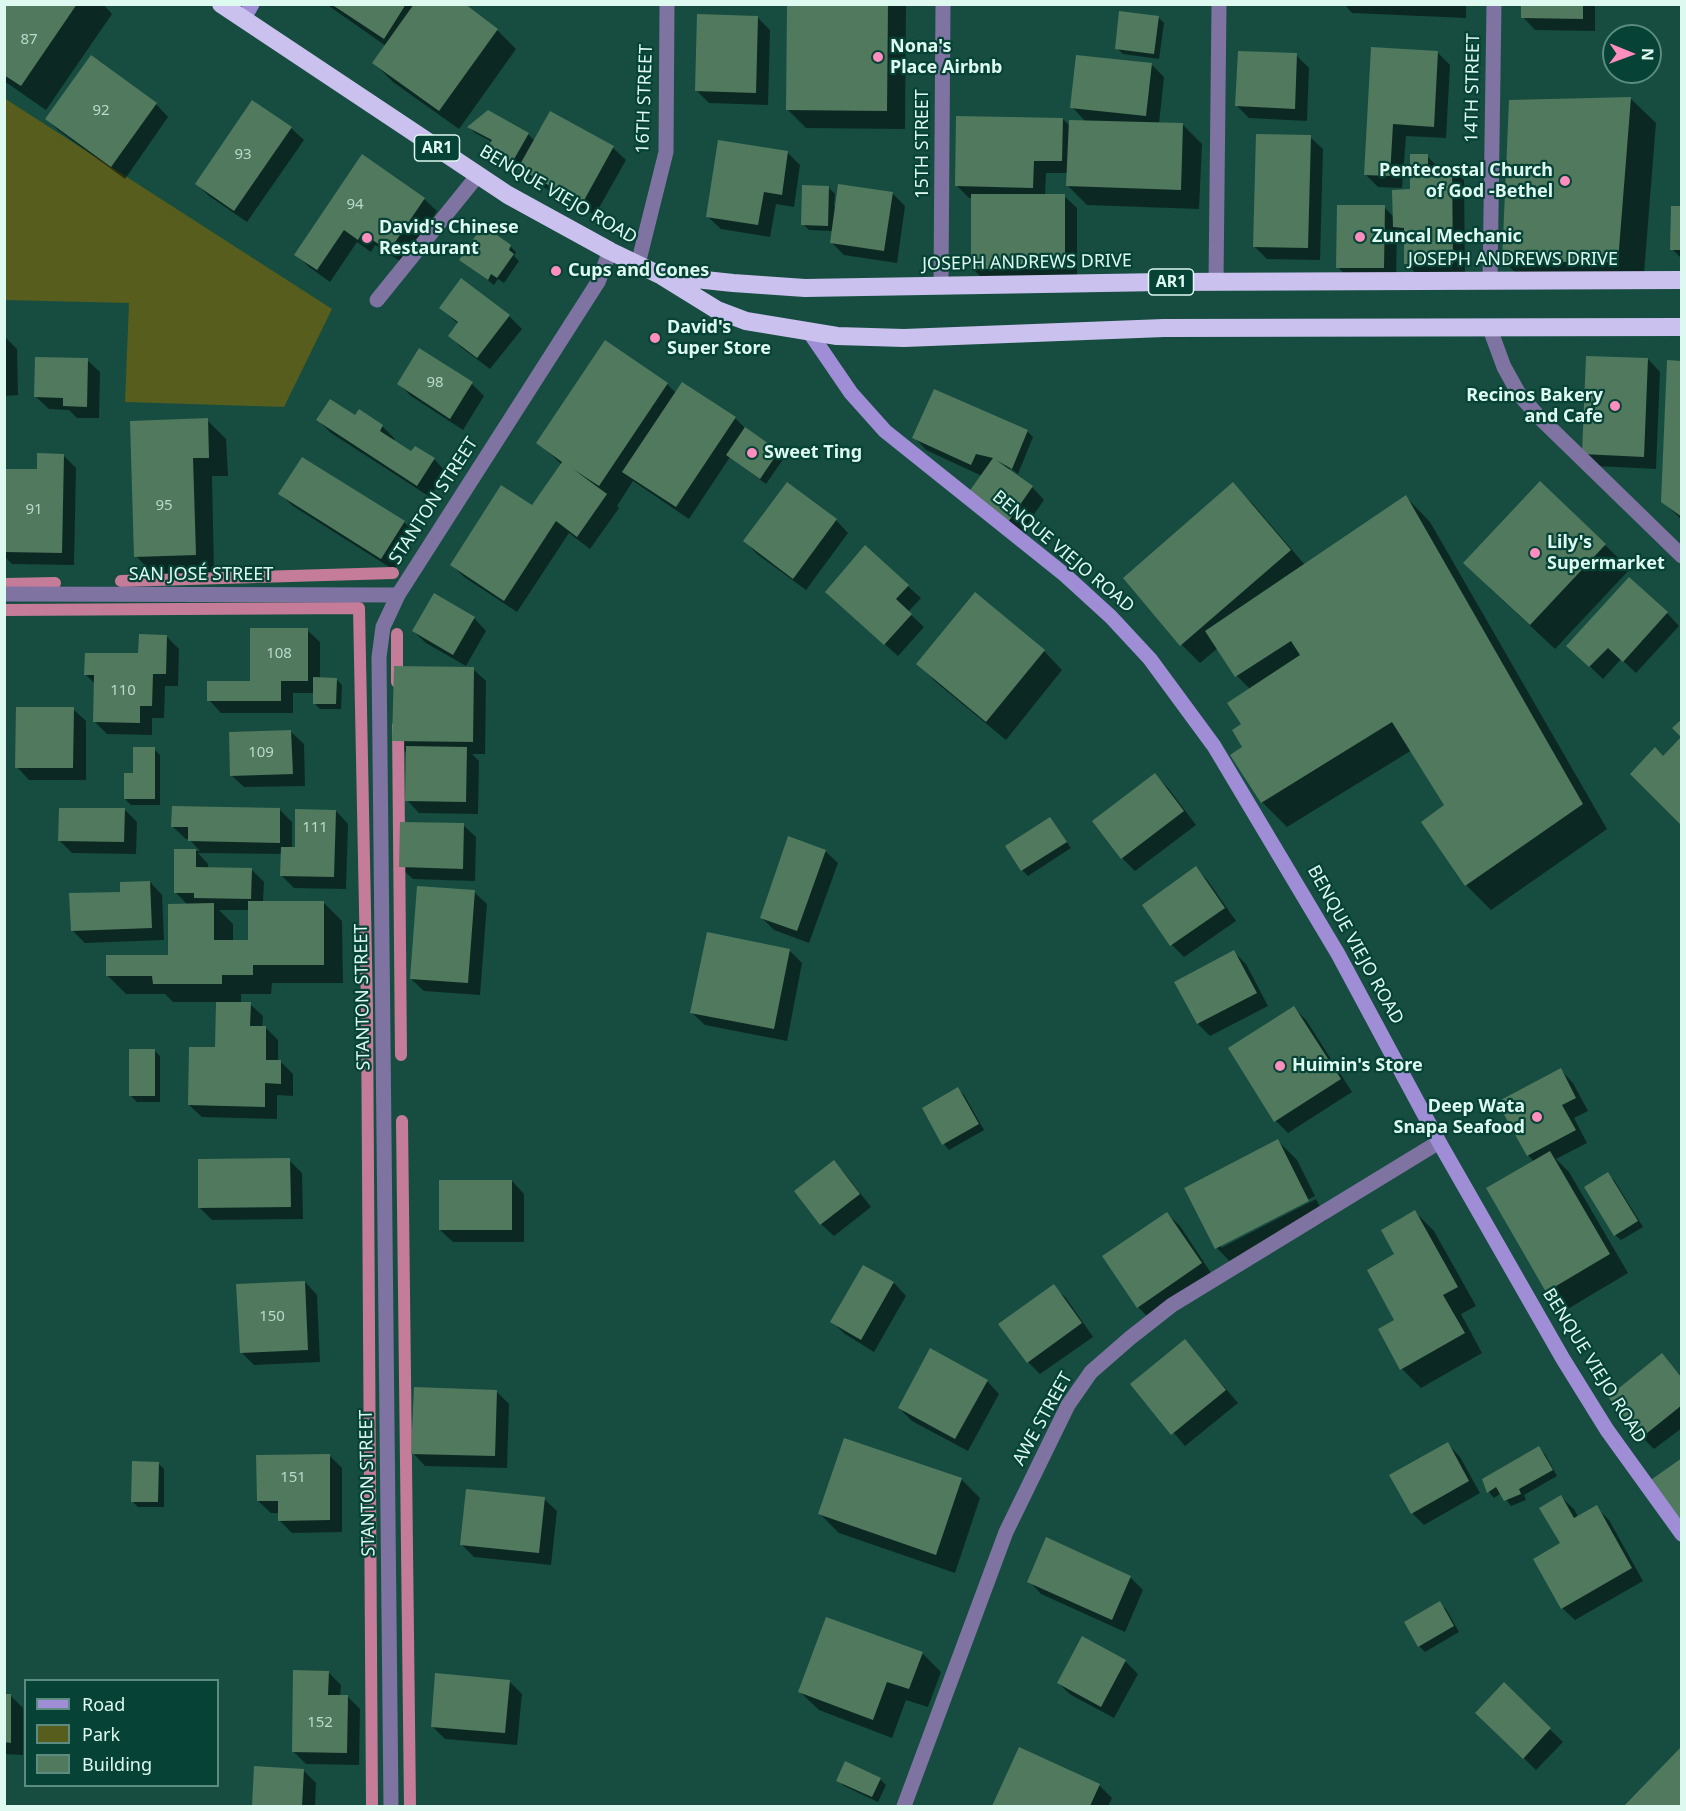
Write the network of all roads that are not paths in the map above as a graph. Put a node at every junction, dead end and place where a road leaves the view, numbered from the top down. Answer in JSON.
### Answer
{"nodes":[{"id":1,"x":221,"y":4,"type":"edge"},
{"id":2,"x":667,"y":4,"type":"edge"},
{"id":3,"x":943,"y":4,"type":"edge"},
{"id":4,"x":1219,"y":4,"type":"edge"},
{"id":5,"x":1494,"y":4,"type":"edge"},
{"id":6,"x":248,"y":12,"type":"edge"},
{"id":7,"x":478,"y":175,"type":"junction"},
{"id":8,"x":610,"y":251,"type":"junction"},
{"id":9,"x":638,"y":264,"type":"junction"},
{"id":10,"x":662,"y":276,"type":"junction"},
{"id":11,"x":1682,"y":280,"type":"edge"},
{"id":12,"x":1490,"y":281,"type":"junction"},
{"id":13,"x":1216,"y":282,"type":"junction"},
{"id":14,"x":941,"y":285,"type":"junction"},
{"id":15,"x":377,"y":300,"type":"dead end"},
{"id":16,"x":1682,"y":327,"type":"edge"},
{"id":17,"x":1490,"y":329,"type":"junction"},
{"id":18,"x":810,"y":333,"type":"junction"},
{"id":19,"x":1682,"y":556,"type":"edge"},
{"id":20,"x":4,"y":594,"type":"edge"},
{"id":21,"x":398,"y":595,"type":"junction"},
{"id":22,"x":1438,"y":1142,"type":"junction"},
{"id":23,"x":1682,"y":1534,"type":"edge"},
{"id":24,"x":391,"y":1806,"type":"edge"},
{"id":25,"x":904,"y":1806,"type":"edge"}],
"edges":[{"from":1,"to":6,"type":"highway","name":"BENQUE VIEJO ROAD","number":"AR1"},
{"from":2,"to":9,"type":"street","name":"16TH STREET"},
{"from":3,"to":14,"type":"street","name":"15TH STREET"},
{"from":4,"to":13,"type":"street"},
{"from":5,"to":12,"type":"street","name":"14TH STREET"},
{"from":6,"to":7,"type":"highway","name":"BENQUE VIEJO ROAD","number":"AR1"},
{"from":7,"to":8,"type":"highway","name":"BENQUE VIEJO ROAD","number":"AR1"},
{"from":7,"to":15,"type":"street"},
{"from":8,"to":9,"type":"highway","name":"BENQUE VIEJO ROAD","number":"AR1"},
{"from":8,"to":21,"type":"street","name":"STANTON STREET"},
{"from":9,"to":10,"type":"highway","name":"BENQUE VIEJO ROAD","number":"AR1"},
{"from":10,"to":14,"type":"highway","name":"JOSEPH ANDREWS DRIVE","number":"AR1"},
{"from":10,"to":18,"type":"highway","name":"BENQUE VIEJO ROAD","number":"AR1"},
{"from":11,"to":12,"type":"highway","name":"JOSEPH ANDREWS DRIVE","number":"AR1"},
{"from":12,"to":13,"type":"highway","name":"JOSEPH ANDREWS DRIVE","number":"AR1"},
{"from":13,"to":14,"type":"highway","name":"JOSEPH ANDREWS DRIVE","number":"AR1"},
{"from":16,"to":17,"type":"highway","number":"AR1"},
{"from":17,"to":18,"type":"highway","number":"AR1"},
{"from":17,"to":19,"type":"street"},
{"from":18,"to":22,"type":"main road","name":"BENQUE VIEJO ROAD"},
{"from":20,"to":21,"type":"street","name":"SAN JOSÉ STREET"},
{"from":21,"to":24,"type":"street","name":"STANTON STREET"},
{"from":22,"to":23,"type":"main road","name":"BENQUE VIEJO ROAD"},
{"from":22,"to":25,"type":"street","name":"AWE STREET"}]}
